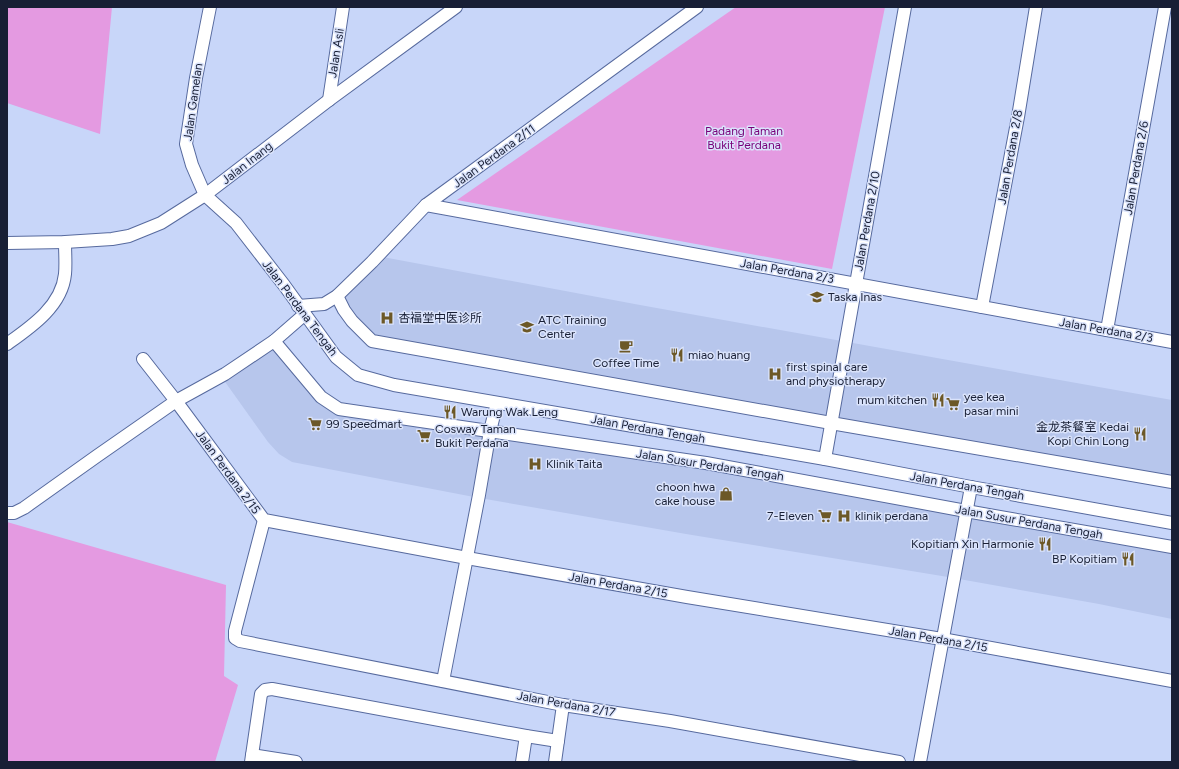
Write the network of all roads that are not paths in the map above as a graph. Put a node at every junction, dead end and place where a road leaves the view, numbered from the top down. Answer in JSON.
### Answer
{"nodes":[{"id":1,"x":210,"y":7,"type":"edge"},
{"id":2,"x":343,"y":7,"type":"edge"},
{"id":3,"x":456,"y":7,"type":"edge"},
{"id":4,"x":697,"y":7,"type":"edge"},
{"id":5,"x":906,"y":7,"type":"edge"},
{"id":6,"x":1036,"y":7,"type":"edge"},
{"id":7,"x":1165,"y":7,"type":"edge"},
{"id":8,"x":329,"y":100,"type":"junction"},
{"id":9,"x":205,"y":195,"type":"junction"},
{"id":10,"x":426,"y":205,"type":"junction"},
{"id":11,"x":65,"y":242,"type":"junction"},
{"id":12,"x":7,"y":243,"type":"edge"},
{"id":13,"x":856,"y":284,"type":"junction"},
{"id":14,"x":338,"y":296,"type":"junction"},
{"id":15,"x":982,"y":307,"type":"junction"},
{"id":16,"x":302,"y":310,"type":"junction"},
{"id":17,"x":1107,"y":330,"type":"junction"},
{"id":18,"x":274,"y":341,"type":"junction"},
{"id":19,"x":1172,"y":342,"type":"edge"},
{"id":20,"x":7,"y":344,"type":"edge"},
{"id":21,"x":143,"y":359,"type":"dead end"},
{"id":22,"x":176,"y":401,"type":"junction"},
{"id":23,"x":497,"y":403,"type":"junction"},
{"id":24,"x":831,"y":423,"type":"junction"},
{"id":25,"x":490,"y":431,"type":"junction"},
{"id":26,"x":825,"y":459,"type":"junction"},
{"id":27,"x":1172,"y":482,"type":"edge"},
{"id":28,"x":970,"y":487,"type":"junction"},
{"id":29,"x":966,"y":511,"type":"junction"},
{"id":30,"x":7,"y":513,"type":"edge"},
{"id":31,"x":264,"y":520,"type":"junction"},
{"id":32,"x":1172,"y":523,"type":"edge"},
{"id":33,"x":1172,"y":547,"type":"edge"},
{"id":34,"x":467,"y":558,"type":"junction"},
{"id":35,"x":942,"y":639,"type":"junction"},
{"id":36,"x":443,"y":681,"type":"junction"},
{"id":37,"x":1172,"y":681,"type":"edge"},
{"id":38,"x":563,"y":705,"type":"junction"},
{"id":39,"x":526,"y":736,"type":"junction"},
{"id":40,"x":558,"y":741,"type":"junction"},
{"id":41,"x":251,"y":758,"type":"edge"},
{"id":42,"x":850,"y":758,"type":"edge"},
{"id":43,"x":296,"y":762,"type":"edge"},
{"id":44,"x":522,"y":762,"type":"edge"},
{"id":45,"x":556,"y":762,"type":"edge"},
{"id":46,"x":899,"y":762,"type":"edge"},
{"id":47,"x":920,"y":762,"type":"edge"}],
"edges":[{"from":1,"to":9,"type":"street","name":"Jalan Gamelan"},
{"from":2,"to":8,"type":"street","name":"Jalan Asli"},
{"from":3,"to":8,"type":"street","name":"Jalan Inang"},
{"from":4,"to":10,"type":"street","name":"Jalan Perdana 2/11"},
{"from":5,"to":13,"type":"street","name":"Jalan Perdana 2/10"},
{"from":6,"to":15,"type":"street","name":"Jalan Perdana 2/8"},
{"from":7,"to":17,"type":"street","name":"Jalan Perdana 2/6"},
{"from":8,"to":9,"type":"street","name":"Jalan Inang"},
{"from":9,"to":11,"type":"street","name":"Jalan Inang"},
{"from":9,"to":16,"type":"street","name":"Jalan Perdana Tengah"},
{"from":10,"to":13,"type":"street","name":"Jalan Perdana 2/3"},
{"from":10,"to":14,"type":"street","name":"Jalan Perdana 2/11"},
{"from":11,"to":12,"type":"street","name":"Jalan Inang"},
{"from":11,"to":20,"type":"street"},
{"from":13,"to":15,"type":"street","name":"Jalan Perdana 2/3"},
{"from":13,"to":24,"type":"street","name":"Jalan Perdana 2/10"},
{"from":14,"to":16,"type":"street","name":"Jalan Perdana 2/11"},
{"from":14,"to":24,"type":"street"},
{"from":15,"to":17,"type":"street","name":"Jalan Perdana 2/3"},
{"from":16,"to":18,"type":"street"},
{"from":16,"to":23,"type":"street","name":"Jalan Perdana Tengah"},
{"from":17,"to":19,"type":"street","name":"Jalan Perdana 2/3"},
{"from":18,"to":22,"type":"street"},
{"from":18,"to":25,"type":"street","name":"Jalan Susur Perdana Tengah"},
{"from":21,"to":22,"type":"street","name":"Jalan Perdana 2/15"},
{"from":22,"to":30,"type":"street"},
{"from":22,"to":31,"type":"street","name":"Jalan Perdana 2/15"},
{"from":23,"to":25,"type":"street"},
{"from":23,"to":26,"type":"street","name":"Jalan Perdana Tengah"},
{"from":24,"to":26,"type":"street","name":"Jalan Perdana 2/10"},
{"from":24,"to":27,"type":"street"},
{"from":25,"to":29,"type":"street","name":"Jalan Susur Perdana Tengah"},
{"from":25,"to":34,"type":"street"},
{"from":26,"to":28,"type":"street","name":"Jalan Perdana Tengah"},
{"from":28,"to":29,"type":"street"},
{"from":28,"to":32,"type":"street","name":"Jalan Perdana Tengah"},
{"from":29,"to":33,"type":"street","name":"Jalan Susur Perdana Tengah"},
{"from":29,"to":35,"type":"street"},
{"from":31,"to":34,"type":"street","name":"Jalan Perdana 2/15"},
{"from":31,"to":36,"type":"street","name":"Jalan Perdana 2/17"},
{"from":34,"to":35,"type":"street","name":"Jalan Perdana 2/15"},
{"from":34,"to":36,"type":"street"},
{"from":35,"to":37,"type":"street","name":"Jalan Perdana 2/15"},
{"from":35,"to":47,"type":"street"},
{"from":36,"to":38,"type":"street","name":"Jalan Perdana 2/17"},
{"from":38,"to":40,"type":"street"},
{"from":38,"to":42,"type":"street","name":"Jalan Perdana 2/17"},
{"from":39,"to":40,"type":"street"},
{"from":39,"to":41,"type":"street"},
{"from":39,"to":44,"type":"street"},
{"from":40,"to":45,"type":"street"},
{"from":41,"to":43,"type":"street"},
{"from":42,"to":46,"type":"street","name":"Jalan Perdana 2/17"}]}
